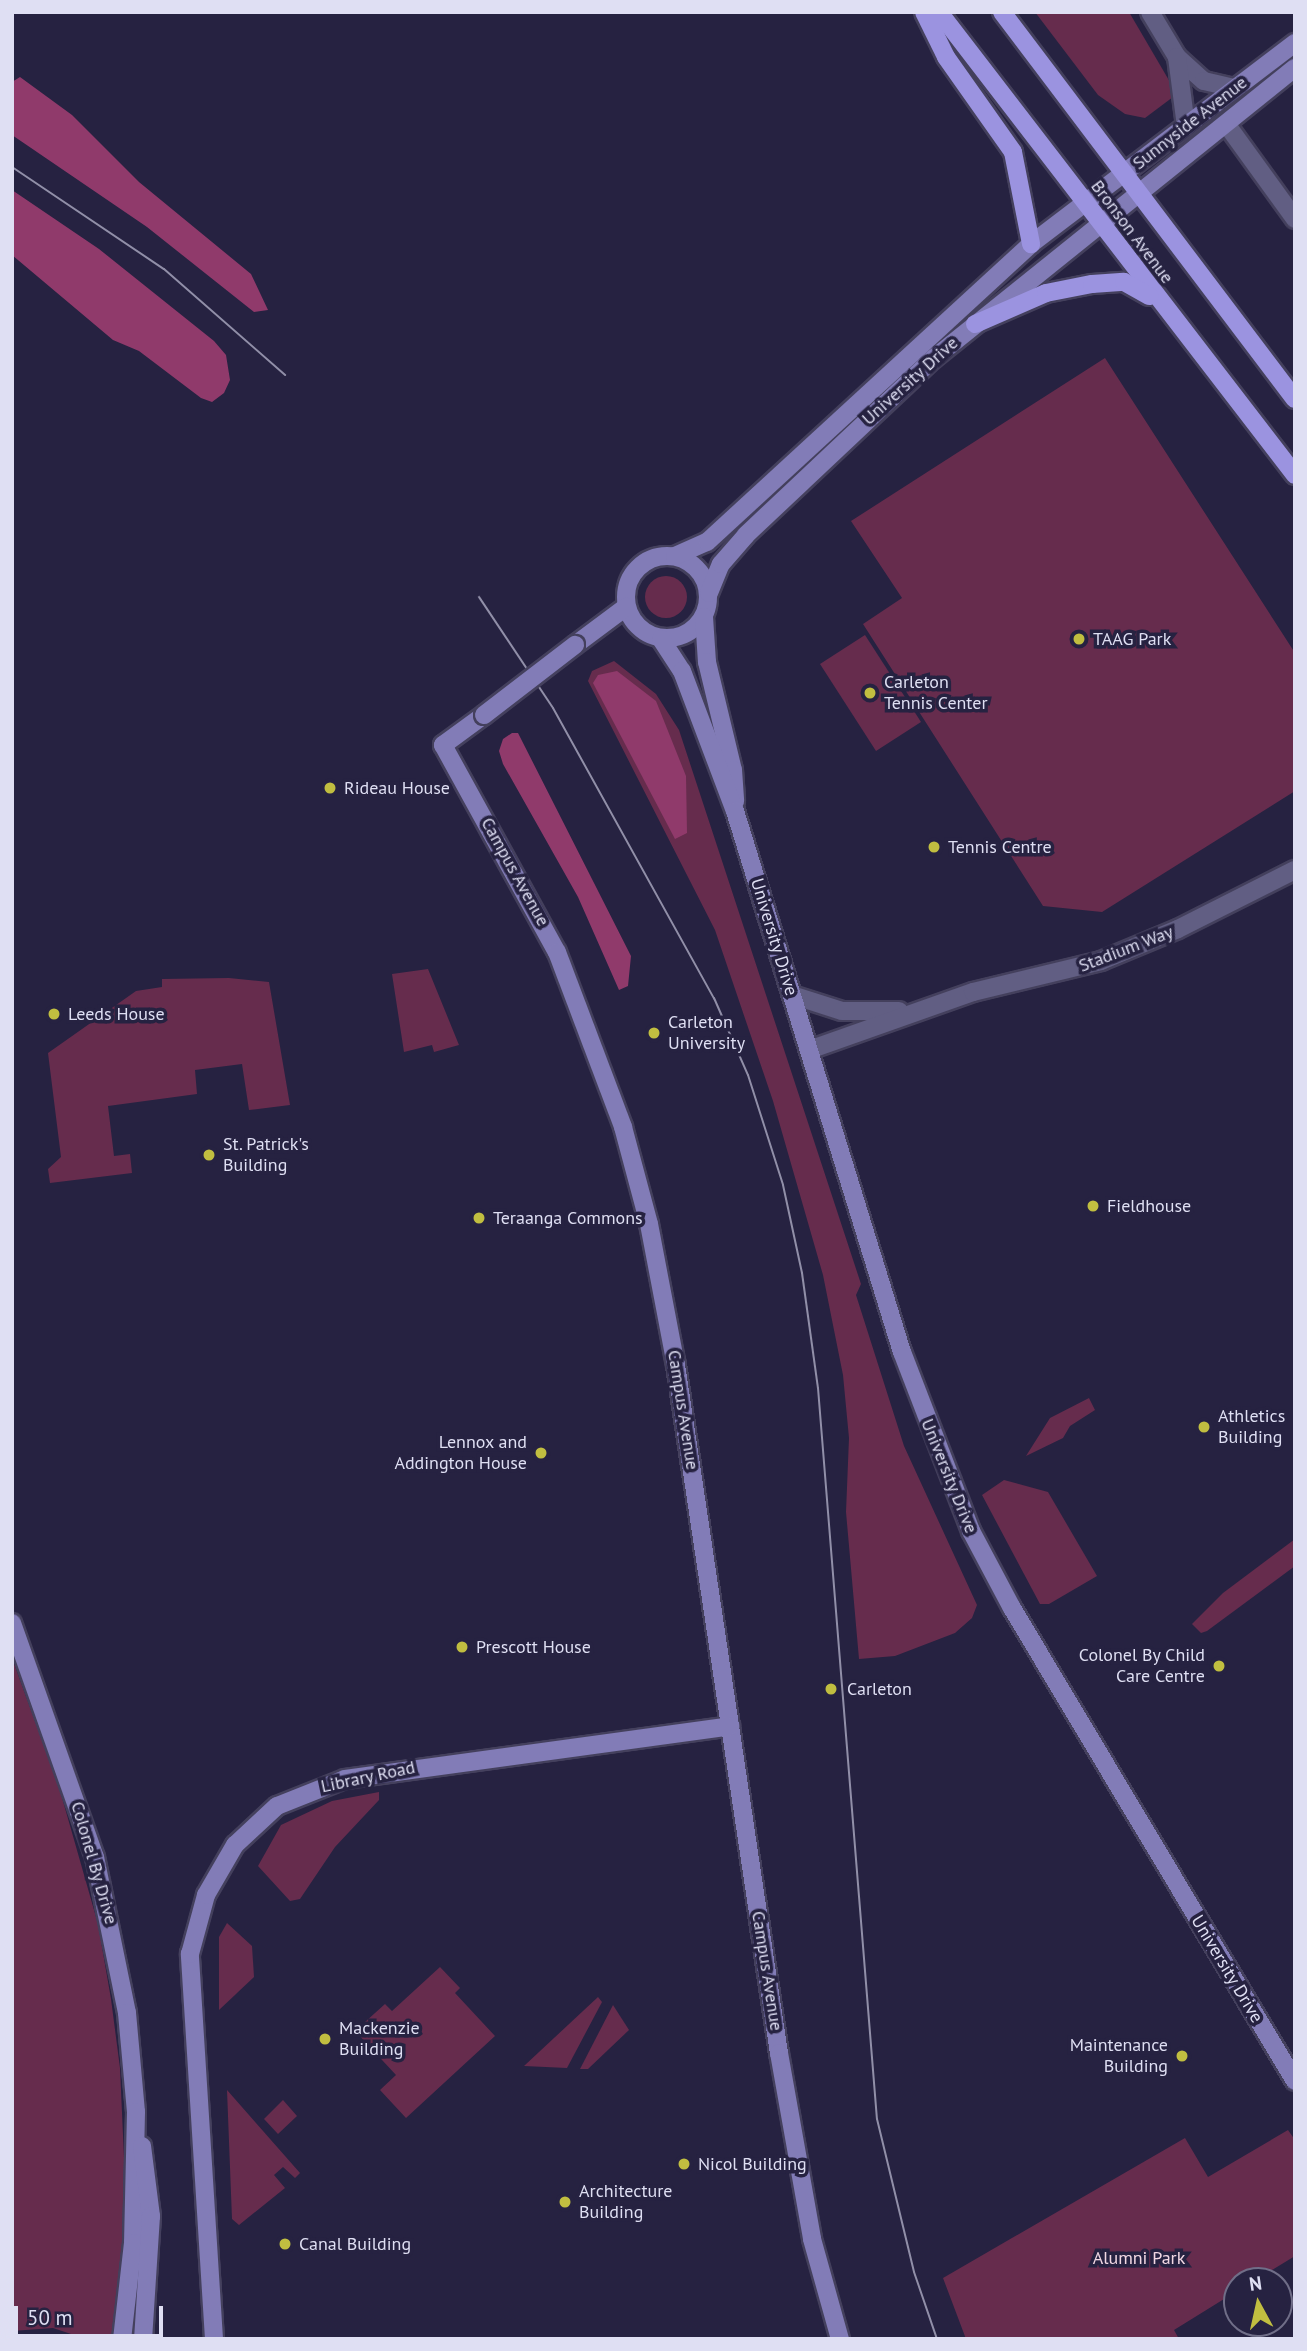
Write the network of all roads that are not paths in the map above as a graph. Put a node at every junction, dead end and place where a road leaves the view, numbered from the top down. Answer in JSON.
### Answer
{"nodes":[{"id":1,"x":924,"y":12,"type":"edge"},
{"id":2,"x":939,"y":12,"type":"edge"},
{"id":3,"x":1002,"y":12,"type":"edge"},
{"id":4,"x":1150,"y":12,"type":"edge"},
{"id":5,"x":1295,"y":43,"type":"edge"},
{"id":6,"x":1177,"y":57,"type":"junction"},
{"id":7,"x":1295,"y":68,"type":"edge"},
{"id":8,"x":1234,"y":88,"type":"junction"},
{"id":9,"x":1227,"y":125,"type":"junction"},
{"id":10,"x":1186,"y":126,"type":"junction"},
{"id":11,"x":1124,"y":173,"type":"junction"},
{"id":12,"x":1139,"y":195,"type":"junction"},
{"id":13,"x":1084,"y":202,"type":"junction"},
{"id":14,"x":1295,"y":219,"type":"edge"},
{"id":15,"x":1101,"y":224,"type":"junction"},
{"id":16,"x":1031,"y":244,"type":"junction"},
{"id":17,"x":1161,"y":305,"type":"junction"},
{"id":18,"x":975,"y":324,"type":"junction"},
{"id":19,"x":1295,"y":399,"type":"edge"},
{"id":20,"x":1295,"y":475,"type":"edge"},
{"id":21,"x":675,"y":556,"type":"junction"},
{"id":22,"x":709,"y":593,"type":"junction"},
{"id":23,"x":626,"y":607,"type":"junction"},
{"id":24,"x":704,"y":617,"type":"junction"},
{"id":25,"x":660,"y":639,"type":"junction"},
{"id":26,"x":735,"y":811,"type":"junction"},
{"id":27,"x":1295,"y":870,"type":"edge"},
{"id":28,"x":792,"y":995,"type":"junction"},
{"id":29,"x":947,"y":1001,"type":"junction"},
{"id":30,"x":809,"y":1050,"type":"junction"},
{"id":31,"x":12,"y":1623,"type":"edge"},
{"id":32,"x":730,"y":1726,"type":"junction"},
{"id":33,"x":1295,"y":2081,"type":"edge"},
{"id":34,"x":136,"y":2112,"type":"junction"},
{"id":35,"x":122,"y":2339,"type":"edge"},
{"id":36,"x":143,"y":2339,"type":"edge"},
{"id":37,"x":214,"y":2339,"type":"edge"},
{"id":38,"x":840,"y":2339,"type":"edge"}],
"edges":[{"from":1,"to":16,"type":"main road"},
{"from":2,"to":13,"type":"main road","name":"Bronson Avenue"},
{"from":3,"to":11,"type":"main road","name":"Bronson Avenue"},
{"from":4,"to":6,"type":"street"},
{"from":5,"to":8,"type":"street","name":"Sunnyside Avenue"},
{"from":6,"to":8,"type":"street"},
{"from":6,"to":10,"type":"street"},
{"from":7,"to":9,"type":"street","name":"Sunnyside Avenue"},
{"from":8,"to":10,"type":"street","name":"Sunnyside Avenue"},
{"from":9,"to":12,"type":"street","name":"Sunnyside Avenue"},
{"from":9,"to":14,"type":"street"},
{"from":10,"to":11,"type":"street","name":"Sunnyside Avenue"},
{"from":11,"to":12,"type":"main road","name":"Bronson Avenue"},
{"from":11,"to":13,"type":"street","name":"Sunnyside Avenue"},
{"from":12,"to":15,"type":"street","name":"University Drive"},
{"from":12,"to":19,"type":"main road","name":"Bronson Avenue"},
{"from":13,"to":15,"type":"main road","name":"Bronson Avenue"},
{"from":13,"to":16,"type":"street","name":"University Drive"},
{"from":15,"to":17,"type":"main road","name":"Bronson Avenue"},
{"from":15,"to":18,"type":"street","name":"University Drive"},
{"from":16,"to":21,"type":"street","name":"University Drive"},
{"from":17,"to":18,"type":"main road"},
{"from":17,"to":20,"type":"main road","name":"Bronson Avenue"},
{"from":18,"to":22,"type":"street","name":"University Drive"},
{"from":21,"to":22,"type":"street"},
{"from":21,"to":23,"type":"street"},
{"from":22,"to":24,"type":"street"},
{"from":23,"to":25,"type":"street"},
{"from":23,"to":32,"type":"street","name":"Campus Avenue","bridge":true},
{"from":24,"to":25,"type":"street"},
{"from":24,"to":26,"type":"street","name":"University Drive"},
{"from":25,"to":26,"type":"street","name":"University Drive"},
{"from":26,"to":28,"type":"street","name":"University Drive"},
{"from":27,"to":29,"type":"street","name":"Stadium Way"},
{"from":28,"to":29,"type":"street","name":"Stadium Way"},
{"from":28,"to":30,"type":"street","name":"University Drive"},
{"from":29,"to":30,"type":"street","name":"Stadium Way"},
{"from":30,"to":33,"type":"street","name":"University Drive"},
{"from":31,"to":34,"type":"street","name":"Colonel By Drive"},
{"from":32,"to":37,"type":"street","name":"Library Road"},
{"from":32,"to":38,"type":"street","name":"Campus Avenue"},
{"from":34,"to":35,"type":"street","name":"Colonel By Drive"},
{"from":34,"to":36,"type":"street","name":"Colonel By Drive"}]}
